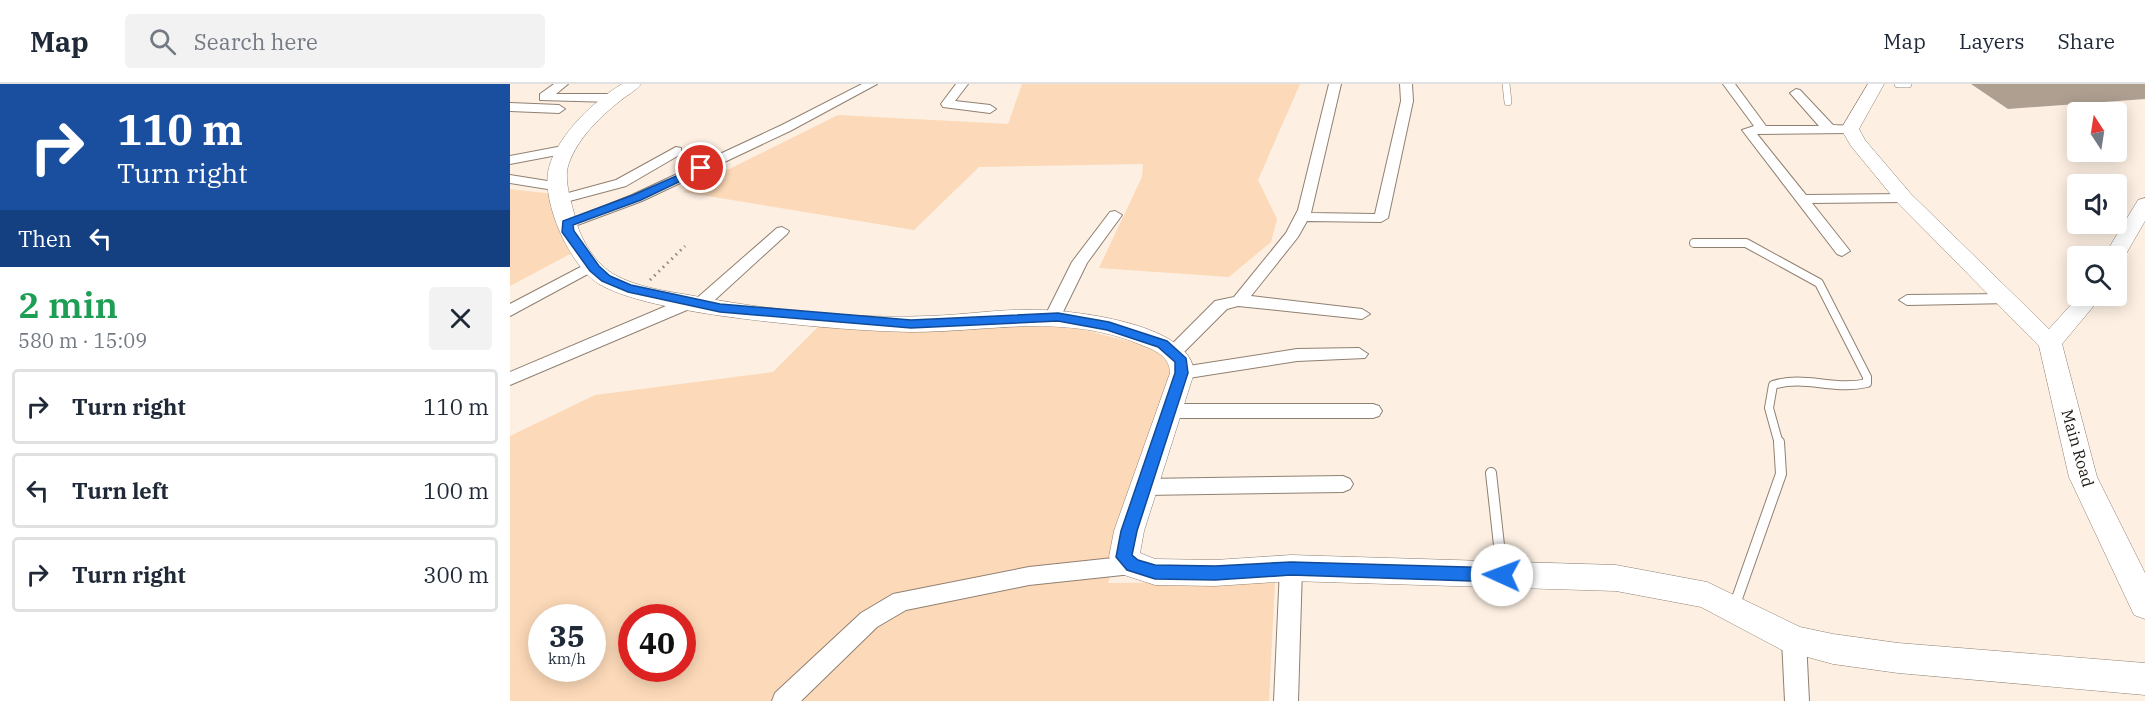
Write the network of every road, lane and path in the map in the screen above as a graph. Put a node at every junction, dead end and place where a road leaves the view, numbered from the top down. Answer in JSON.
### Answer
{"nodes":[{"id":1,"x":562,"y":84,"type":"edge"},
{"id":2,"x":842,"y":84,"type":"edge"},
{"id":3,"x":962,"y":84,"type":"edge"},
{"id":4,"x":1335,"y":84,"type":"edge"},
{"id":5,"x":1406,"y":84,"type":"edge"},
{"id":6,"x":1506,"y":84,"type":"edge"},
{"id":7,"x":1730,"y":84,"type":"edge"},
{"id":8,"x":1898,"y":84,"type":"edge"},
{"id":9,"x":1908,"y":84,"type":"edge"},
{"id":10,"x":869,"y":85,"type":"edge"},
{"id":11,"x":1871,"y":85,"type":"edge"},
{"id":12,"x":1796,"y":93,"type":"dead end"},
{"id":13,"x":615,"y":98,"type":"edge"},
{"id":14,"x":1508,"y":102,"type":"dead end"},
{"id":15,"x":510,"y":107,"type":"edge"},
{"id":16,"x":990,"y":109,"type":"dead end"},
{"id":17,"x":1762,"y":129,"type":"junction"},
{"id":18,"x":1829,"y":129,"type":"junction"},
{"id":19,"x":1850,"y":129,"type":"junction"},
{"id":20,"x":568,"y":149,"type":"junction"},
{"id":21,"x":675,"y":151,"type":"dead end"},
{"id":22,"x":510,"y":160,"type":"edge"},
{"id":23,"x":510,"y":179,"type":"edge"},
{"id":24,"x":1904,"y":198,"type":"junction"},
{"id":25,"x":1801,"y":199,"type":"junction"},
{"id":26,"x":563,"y":203,"type":"junction"},
{"id":27,"x":2145,"y":204,"type":"edge"},
{"id":28,"x":1115,"y":215,"type":"dead end"},
{"id":29,"x":1302,"y":217,"type":"junction"},
{"id":30,"x":782,"y":231,"type":"dead end"},
{"id":31,"x":1694,"y":243,"type":"dead end"},
{"id":32,"x":685,"y":246,"type":"dead end"},
{"id":33,"x":2120,"y":246,"type":"edge"},
{"id":34,"x":1842,"y":251,"type":"dead end"},
{"id":35,"x":592,"y":266,"type":"junction"},
{"id":36,"x":638,"y":290,"type":"junction"},
{"id":37,"x":2005,"y":299,"type":"junction"},
{"id":38,"x":1907,"y":300,"type":"dead end"},
{"id":39,"x":1239,"y":301,"type":"junction"},
{"id":40,"x":695,"y":302,"type":"junction"},
{"id":41,"x":2082,"y":306,"type":"edge"},
{"id":42,"x":510,"y":311,"type":"edge"},
{"id":43,"x":1362,"y":314,"type":"dead end"},
{"id":44,"x":1052,"y":318,"type":"junction"},
{"id":45,"x":2050,"y":343,"type":"junction"},
{"id":46,"x":1359,"y":354,"type":"dead end"},
{"id":47,"x":1178,"y":362,"type":"junction"},
{"id":48,"x":510,"y":379,"type":"edge"},
{"id":49,"x":1169,"y":411,"type":"junction"},
{"id":50,"x":1373,"y":411,"type":"dead end"},
{"id":51,"x":1491,"y":472,"type":"dead end"},
{"id":52,"x":1343,"y":484,"type":"dead end"},
{"id":53,"x":1144,"y":487,"type":"junction"},
{"id":54,"x":1132,"y":565,"type":"junction"},
{"id":55,"x":1291,"y":568,"type":"junction"},
{"id":56,"x":1502,"y":575,"type":"junction"},
{"id":57,"x":2145,"y":605,"type":"edge"},
{"id":58,"x":1734,"y":607,"type":"junction"},
{"id":59,"x":1794,"y":640,"type":"junction"},
{"id":60,"x":2145,"y":679,"type":"edge"},
{"id":61,"x":784,"y":701,"type":"edge"},
{"id":62,"x":1286,"y":701,"type":"edge"},
{"id":63,"x":1797,"y":701,"type":"edge"}],
"edges":[{"from":1,"to":13,"type":"street"},
{"from":2,"to":10,"type":"street"},
{"from":3,"to":16,"type":"street"},
{"from":4,"to":29,"type":"street"},
{"from":5,"to":29,"type":"street"},
{"from":6,"to":14,"type":"lane"},
{"from":7,"to":17,"type":"street"},
{"from":8,"to":9,"type":"lane"},
{"from":10,"to":26,"type":"street"},
{"from":11,"to":19,"type":"street"},
{"from":12,"to":18,"type":"street"},
{"from":13,"to":15,"type":"street"},
{"from":13,"to":20,"type":"street"},
{"from":17,"to":18,"type":"street"},
{"from":17,"to":25,"type":"street"},
{"from":18,"to":19,"type":"street"},
{"from":19,"to":24,"type":"street"},
{"from":20,"to":22,"type":"street"},
{"from":20,"to":26,"type":"street"},
{"from":21,"to":26,"type":"street"},
{"from":23,"to":26,"type":"street"},
{"from":24,"to":25,"type":"street"},
{"from":24,"to":37,"type":"street"},
{"from":25,"to":34,"type":"street"},
{"from":26,"to":35,"type":"street"},
{"from":27,"to":33,"type":"street"},
{"from":28,"to":44,"type":"street"},
{"from":29,"to":39,"type":"street"},
{"from":30,"to":40,"type":"street"},
{"from":31,"to":58,"type":"lane"},
{"from":32,"to":36,"type":"path"},
{"from":35,"to":36,"type":"street"},
{"from":35,"to":42,"type":"street"},
{"from":36,"to":40,"type":"street"},
{"from":37,"to":38,"type":"street"},
{"from":37,"to":45,"type":"street"},
{"from":39,"to":43,"type":"street"},
{"from":39,"to":47,"type":"street"},
{"from":40,"to":44,"type":"street"},
{"from":40,"to":48,"type":"street"},
{"from":41,"to":45,"type":"street"},
{"from":44,"to":47,"type":"street"},
{"from":45,"to":57,"type":"street","name":"Main Road"},
{"from":46,"to":47,"type":"street"},
{"from":47,"to":49,"type":"street"},
{"from":49,"to":50,"type":"street"},
{"from":49,"to":53,"type":"street"},
{"from":51,"to":56,"type":"lane"},
{"from":52,"to":53,"type":"street"},
{"from":53,"to":54,"type":"street"},
{"from":54,"to":55,"type":"street"},
{"from":54,"to":61,"type":"street"},
{"from":55,"to":56,"type":"street"},
{"from":55,"to":62,"type":"street"},
{"from":56,"to":58,"type":"street"},
{"from":58,"to":59,"type":"street"},
{"from":59,"to":60,"type":"street"},
{"from":59,"to":63,"type":"street"}]}
